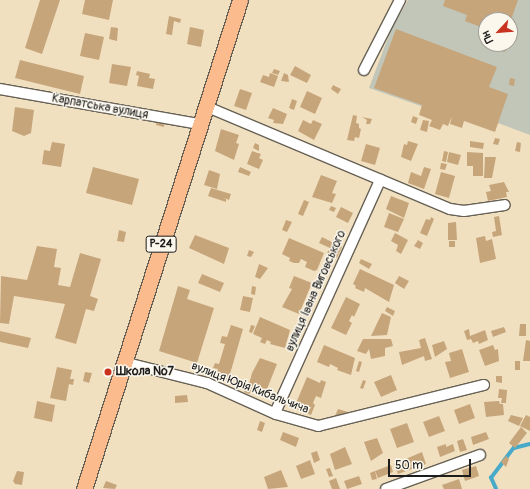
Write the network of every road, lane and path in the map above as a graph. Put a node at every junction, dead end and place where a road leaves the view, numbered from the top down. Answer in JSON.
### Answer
{"nodes":[{"id":1,"x":240,"y":0,"type":"edge"},
{"id":2,"x":400,"y":0,"type":"edge"},
{"id":3,"x":364,"y":70,"type":"dead end"},
{"id":4,"x":0,"y":89,"type":"edge"},
{"id":5,"x":205,"y":106,"type":"junction"},
{"id":6,"x":199,"y":124,"type":"junction"},
{"id":7,"x":380,"y":180,"type":"junction"},
{"id":8,"x":505,"y":205,"type":"dead end"},
{"id":9,"x":123,"y":362,"type":"junction"},
{"id":10,"x":484,"y":385,"type":"dead end"},
{"id":11,"x":275,"y":413,"type":"junction"},
{"id":12,"x":480,"y":455,"type":"dead end"},
{"id":13,"x":84,"y":489,"type":"edge"},
{"id":14,"x":386,"y":489,"type":"edge"}],
"edges":[{"from":1,"to":5,"type":"main road","number":"Р-24"},
{"from":2,"to":3,"type":"street"},
{"from":4,"to":6,"type":"street"},
{"from":5,"to":6,"type":"main road","number":"Р-24"},
{"from":5,"to":7,"type":"street"},
{"from":6,"to":9,"type":"main road","number":"Р-24"},
{"from":7,"to":8,"type":"street"},
{"from":7,"to":11,"type":"street","name":"вулиця Івана Виговського"},
{"from":9,"to":11,"type":"street","name":"вулиця Юрія Кибальчича"},
{"from":9,"to":13,"type":"main road","number":"Р-24"},
{"from":10,"to":11,"type":"street","name":"вулиця Юрія Кибальчича"},
{"from":12,"to":14,"type":"street"}]}
